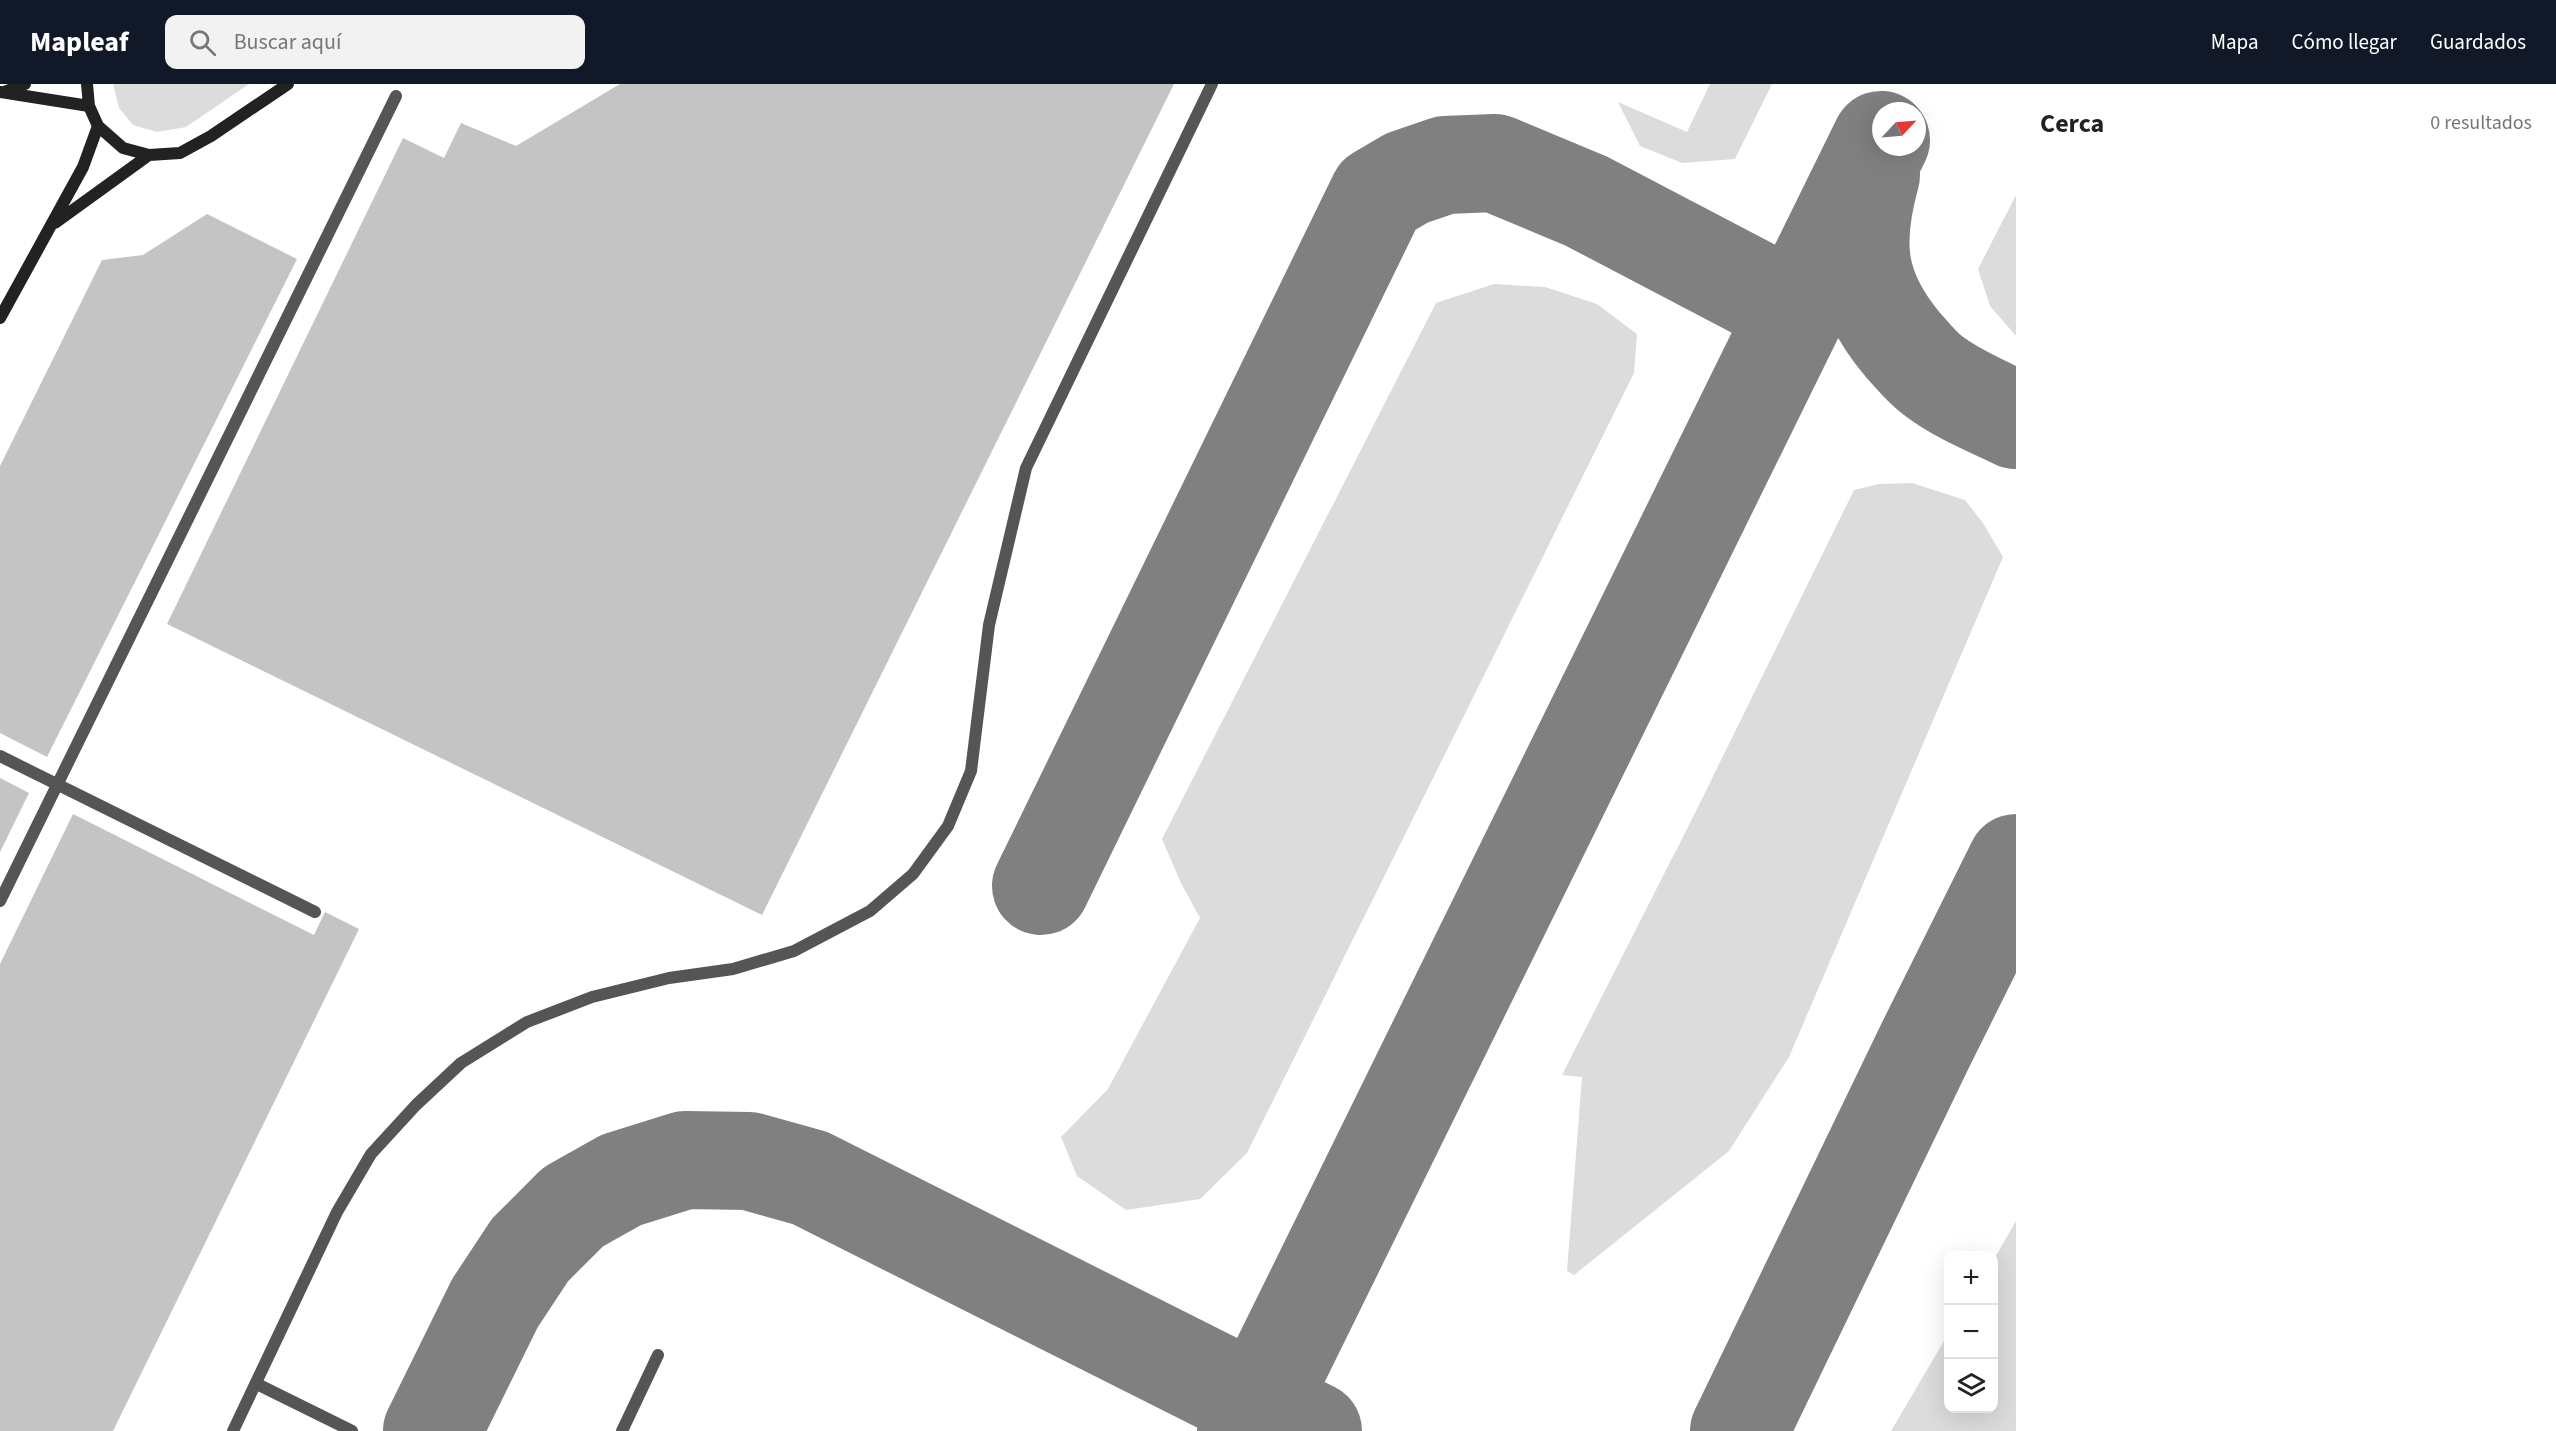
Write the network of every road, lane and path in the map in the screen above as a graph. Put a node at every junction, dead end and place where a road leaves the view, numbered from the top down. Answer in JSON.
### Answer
{"nodes":[{"id":1,"x":25,"y":84,"type":"edge"},
{"id":2,"x":87,"y":84,"type":"edge"},
{"id":3,"x":288,"y":84,"type":"edge"},
{"id":4,"x":1212,"y":84,"type":"edge"},
{"id":5,"x":1,"y":92,"type":"edge"},
{"id":6,"x":396,"y":96,"type":"dead end"},
{"id":7,"x":89,"y":106,"type":"junction"},
{"id":8,"x":98,"y":126,"type":"junction"},
{"id":9,"x":149,"y":155,"type":"junction"},
{"id":10,"x":52,"y":226,"type":"junction"},
{"id":11,"x":0,"y":318,"type":"edge"},
{"id":12,"x":0,"y":756,"type":"edge"},
{"id":13,"x":57,"y":784,"type":"junction"},
{"id":14,"x":0,"y":901,"type":"edge"},
{"id":15,"x":315,"y":912,"type":"dead end"},
{"id":16,"x":658,"y":1355,"type":"dead end"},
{"id":17,"x":257,"y":1384,"type":"junction"},
{"id":18,"x":233,"y":1431,"type":"edge"},
{"id":19,"x":352,"y":1431,"type":"edge"},
{"id":20,"x":622,"y":1431,"type":"edge"}],
"edges":[{"from":1,"to":5,"type":"street"},
{"from":2,"to":7,"type":"street"},
{"from":3,"to":9,"type":"street"},
{"from":4,"to":17,"type":"lane"},
{"from":5,"to":7,"type":"street"},
{"from":6,"to":13,"type":"lane"},
{"from":7,"to":8,"type":"street"},
{"from":8,"to":9,"type":"street"},
{"from":8,"to":10,"type":"street"},
{"from":9,"to":10,"type":"street"},
{"from":10,"to":11,"type":"street"},
{"from":12,"to":13,"type":"lane"},
{"from":13,"to":14,"type":"lane"},
{"from":13,"to":15,"type":"lane"},
{"from":16,"to":20,"type":"lane"},
{"from":17,"to":18,"type":"lane"},
{"from":17,"to":19,"type":"lane"}]}
